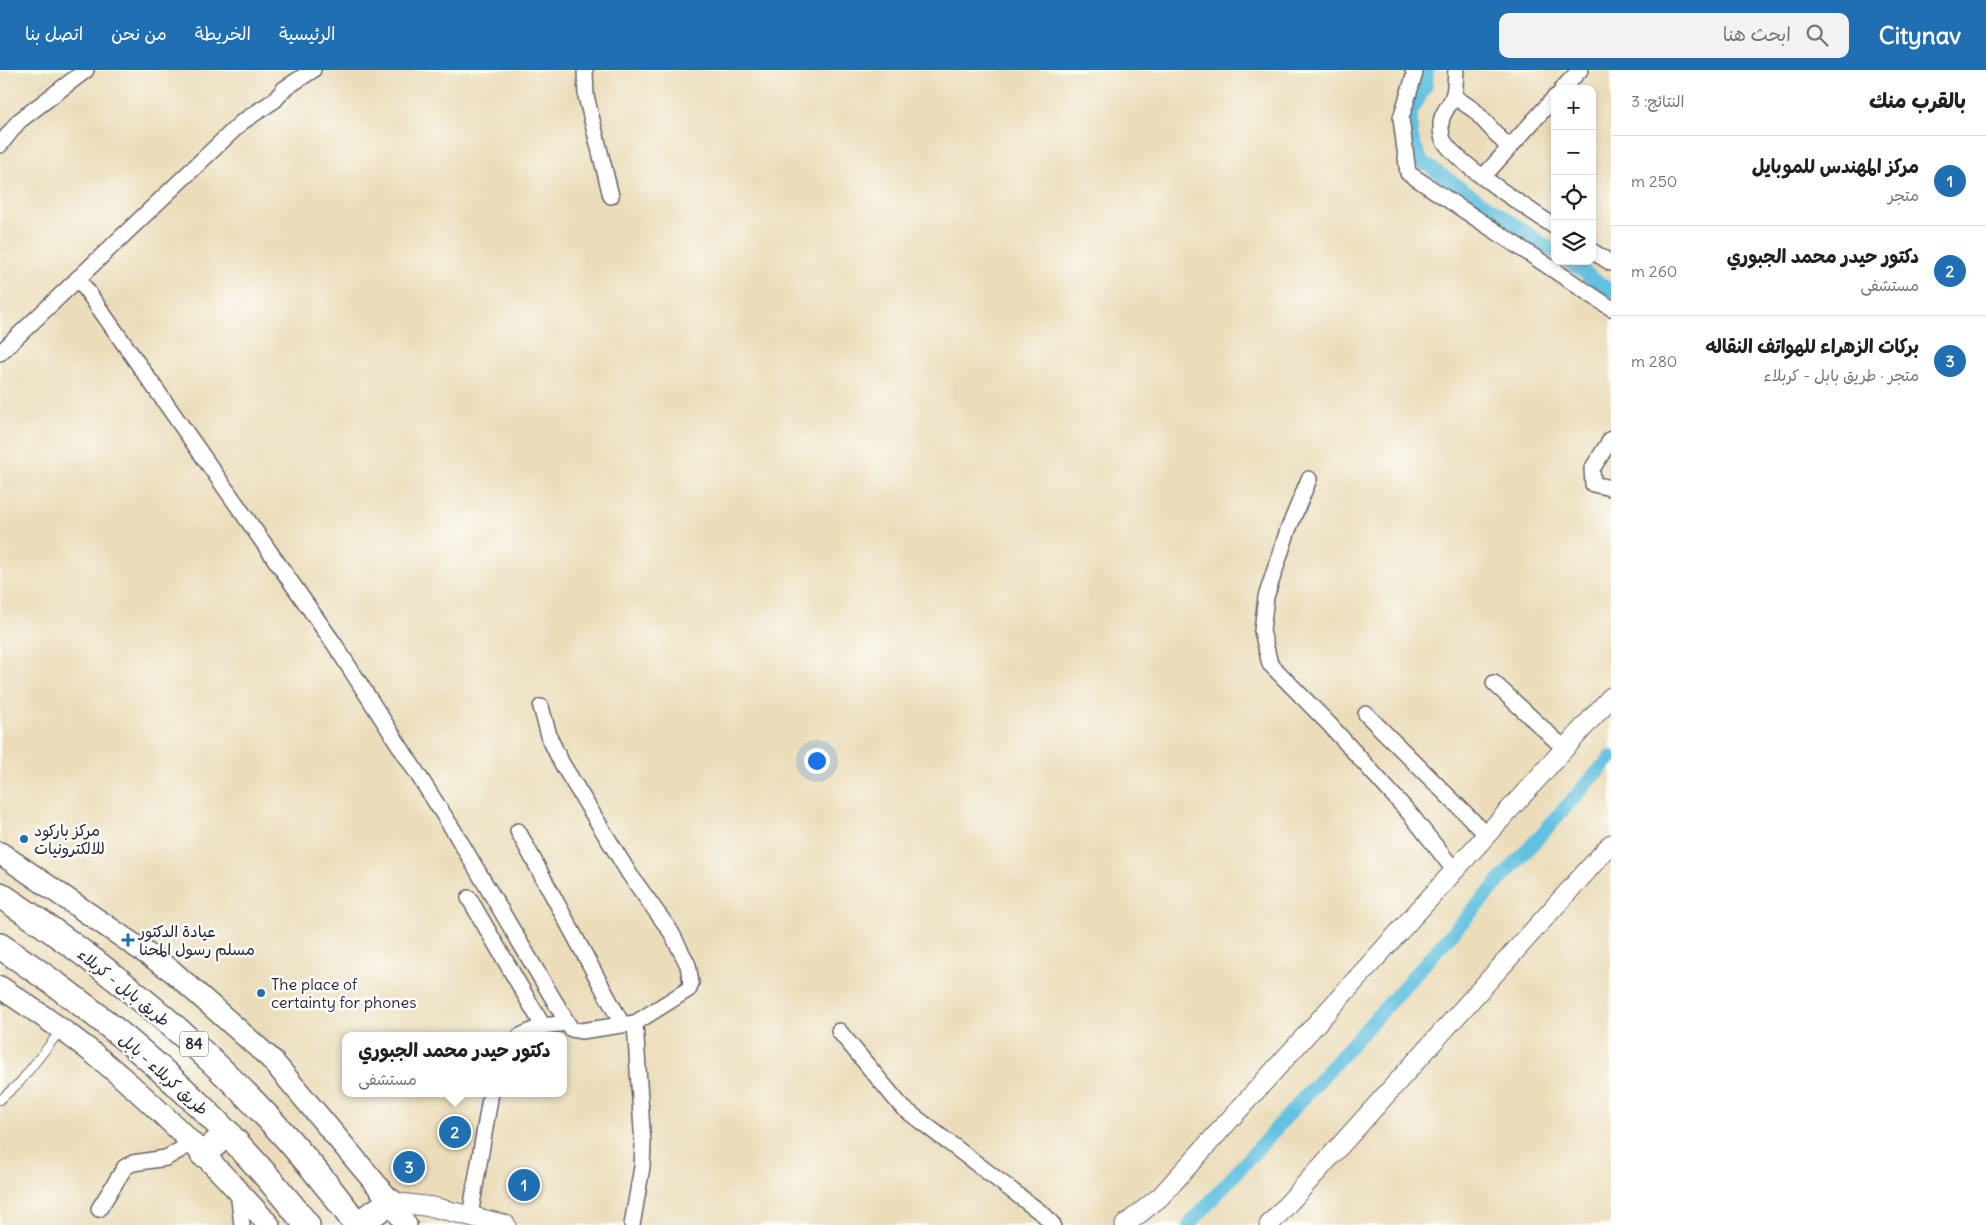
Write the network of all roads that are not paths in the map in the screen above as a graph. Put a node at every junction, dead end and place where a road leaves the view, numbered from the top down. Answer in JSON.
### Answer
{"nodes":[{"id":1,"x":86,"y":70,"type":"edge"},
{"id":2,"x":313,"y":70,"type":"edge"},
{"id":3,"x":585,"y":70,"type":"edge"},
{"id":4,"x":1413,"y":70,"type":"edge"},
{"id":5,"x":1456,"y":70,"type":"edge"},
{"id":6,"x":1580,"y":70,"type":"edge"},
{"id":7,"x":1566,"y":85,"type":"edge"},
{"id":8,"x":1453,"y":96,"type":"junction"},
{"id":9,"x":1551,"y":101,"type":"edge"},
{"id":10,"x":0,"y":145,"type":"edge"},
{"id":11,"x":1508,"y":147,"type":"junction"},
{"id":12,"x":1483,"y":176,"type":"junction"},
{"id":13,"x":611,"y":196,"type":"dead end"},
{"id":14,"x":1551,"y":224,"type":"edge"},
{"id":15,"x":1596,"y":253,"type":"edge"},
{"id":16,"x":1611,"y":262,"type":"edge"},
{"id":17,"x":78,"y":278,"type":"junction"},
{"id":18,"x":1611,"y":308,"type":"edge"},
{"id":19,"x":0,"y":353,"type":"edge"},
{"id":20,"x":1611,"y":439,"type":"edge"},
{"id":21,"x":1309,"y":478,"type":"dead end"},
{"id":22,"x":1611,"y":488,"type":"edge"},
{"id":23,"x":1494,"y":682,"type":"dead end"},
{"id":24,"x":1611,"y":697,"type":"edge"},
{"id":25,"x":541,"y":707,"type":"dead end"},
{"id":26,"x":1366,"y":714,"type":"dead end"},
{"id":27,"x":1564,"y":748,"type":"junction"},
{"id":28,"x":518,"y":831,"type":"dead end"},
{"id":29,"x":1487,"y":835,"type":"junction"},
{"id":30,"x":1611,"y":844,"type":"edge"},
{"id":31,"x":0,"y":853,"type":"edge"},
{"id":32,"x":1455,"y":871,"type":"junction"},
{"id":33,"x":0,"y":895,"type":"edge"},
{"id":34,"x":469,"y":898,"type":"dead end"},
{"id":35,"x":0,"y":946,"type":"edge"},
{"id":36,"x":0,"y":987,"type":"edge"},
{"id":37,"x":567,"y":1023,"type":"junction"},
{"id":38,"x":628,"y":1023,"type":"junction"},
{"id":39,"x":543,"y":1026,"type":"junction"},
{"id":40,"x":62,"y":1029,"type":"junction"},
{"id":41,"x":839,"y":1031,"type":"dead end"},
{"id":42,"x":529,"y":1032,"type":"edge"},
{"id":43,"x":490,"y":1097,"type":"edge"},
{"id":44,"x":0,"y":1100,"type":"edge"},
{"id":45,"x":228,"y":1133,"type":"junction"},
{"id":46,"x":198,"y":1148,"type":"junction"},
{"id":47,"x":238,"y":1191,"type":"junction"},
{"id":48,"x":391,"y":1202,"type":"junction"},
{"id":49,"x":99,"y":1209,"type":"dead end"},
{"id":50,"x":470,"y":1216,"type":"junction"},
{"id":51,"x":242,"y":1225,"type":"edge"},
{"id":52,"x":268,"y":1225,"type":"edge"},
{"id":53,"x":307,"y":1225,"type":"edge"},
{"id":54,"x":357,"y":1225,"type":"edge"},
{"id":55,"x":406,"y":1225,"type":"edge"},
{"id":56,"x":506,"y":1225,"type":"edge"},
{"id":57,"x":632,"y":1225,"type":"edge"},
{"id":58,"x":1053,"y":1225,"type":"edge"},
{"id":59,"x":1125,"y":1225,"type":"edge"},
{"id":60,"x":1269,"y":1225,"type":"edge"}],
"edges":[{"from":1,"to":10,"type":"street"},
{"from":2,"to":17,"type":"street"},
{"from":3,"to":13,"type":"street"},
{"from":4,"to":18,"type":"street"},
{"from":5,"to":8,"type":"street"},
{"from":6,"to":7,"type":"street"},
{"from":8,"to":11,"type":"street"},
{"from":8,"to":12,"type":"street"},
{"from":9,"to":11,"type":"street"},
{"from":11,"to":12,"type":"street"},
{"from":12,"to":14,"type":"street"},
{"from":15,"to":16,"type":"street"},
{"from":17,"to":19,"type":"street"},
{"from":17,"to":37,"type":"street"},
{"from":20,"to":22,"type":"street"},
{"from":21,"to":32,"type":"street"},
{"from":23,"to":27,"type":"street"},
{"from":24,"to":27,"type":"street"},
{"from":25,"to":38,"type":"street"},
{"from":26,"to":29,"type":"street"},
{"from":27,"to":29,"type":"street"},
{"from":28,"to":38,"type":"street"},
{"from":29,"to":32,"type":"street"},
{"from":30,"to":60,"type":"street"},
{"from":31,"to":48,"type":"main road"},
{"from":32,"to":59,"type":"street"},
{"from":33,"to":54,"type":"highway","name":"طريق بابل - كربلاء","number":"84"},
{"from":34,"to":39,"type":"street"},
{"from":35,"to":45,"type":"highway","name":"طريق كربلاء - بابل","number":"84"},
{"from":36,"to":40,"type":"main road"},
{"from":37,"to":38,"type":"street"},
{"from":37,"to":39,"type":"street"},
{"from":38,"to":57,"type":"street"},
{"from":39,"to":42,"type":"street"},
{"from":40,"to":44,"type":"lane"},
{"from":40,"to":46,"type":"main road"},
{"from":41,"to":58,"type":"street"},
{"from":43,"to":50,"type":"street"},
{"from":45,"to":46,"type":"highway"},
{"from":45,"to":53,"type":"highway","name":"طريق كربلاء - بابل","number":"84"},
{"from":46,"to":47,"type":"main road"},
{"from":46,"to":49,"type":"street"},
{"from":47,"to":51,"type":"street"},
{"from":47,"to":52,"type":"main road"},
{"from":48,"to":50,"type":"street"},
{"from":48,"to":54,"type":"highway"},
{"from":48,"to":55,"type":"main road"},
{"from":50,"to":56,"type":"street"}]}
